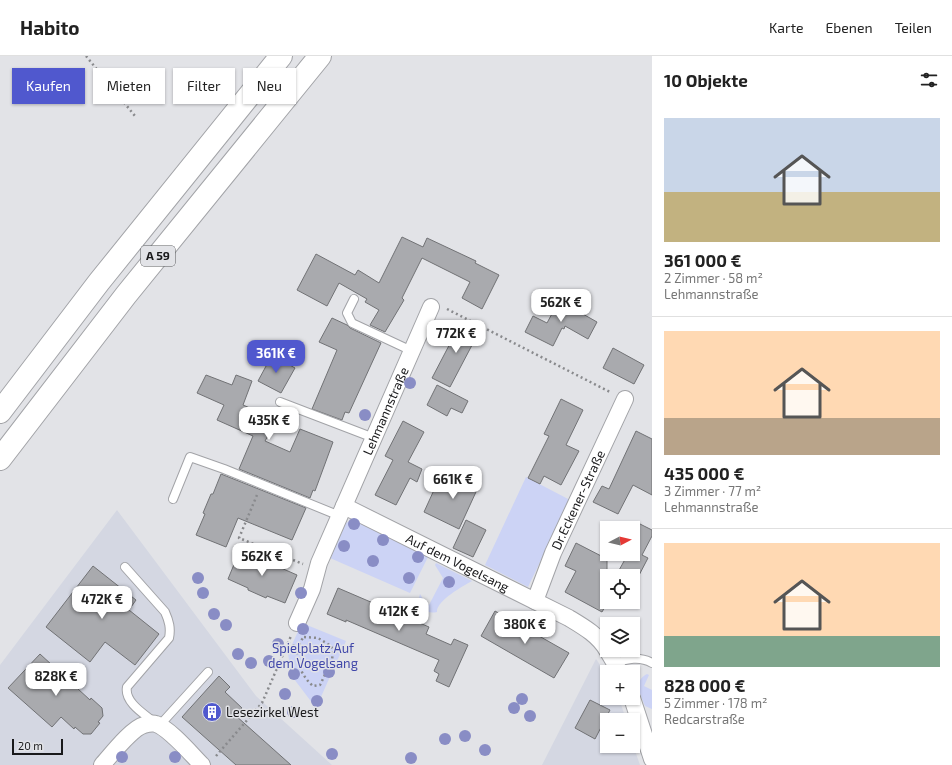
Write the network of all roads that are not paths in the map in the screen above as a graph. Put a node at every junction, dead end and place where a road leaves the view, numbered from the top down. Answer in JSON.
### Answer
{"nodes":[{"id":1,"x":281,"y":56,"type":"edge"},
{"id":2,"x":320,"y":56,"type":"edge"},
{"id":3,"x":354,"y":299,"type":"dead end"},
{"id":4,"x":431,"y":308,"type":"road end"},
{"id":5,"x":412,"y":351,"type":"junction"},
{"id":6,"x":625,"y":399,"type":"road end"},
{"id":7,"x":280,"y":402,"type":"dead end"},
{"id":8,"x":0,"y":412,"type":"edge"},
{"id":9,"x":374,"y":438,"type":"junction"},
{"id":10,"x":0,"y":459,"type":"edge"},
{"id":11,"x":173,"y":499,"type":"dead end"},
{"id":12,"x":342,"y":511,"type":"junction"},
{"id":13,"x":125,"y":566,"type":"dead end"},
{"id":14,"x":535,"y":601,"type":"junction"},
{"id":15,"x":297,"y":622,"type":"road end"},
{"id":16,"x":612,"y":659,"type":"edge"},
{"id":17,"x":652,"y":663,"type":"edge"},
{"id":18,"x":208,"y":672,"type":"dead end"},
{"id":19,"x":634,"y":705,"type":"edge"},
{"id":20,"x":158,"y":725,"type":"junction"},
{"id":21,"x":652,"y":759,"type":"edge"},
{"id":22,"x":207,"y":762,"type":"edge"},
{"id":23,"x":102,"y":765,"type":"edge"}],
"edges":[{"from":1,"to":8,"type":"highway","number":"A 59"},
{"from":2,"to":10,"type":"highway","number":"A 59"},
{"from":3,"to":5,"type":"lane"},
{"from":4,"to":5,"type":"street","name":"Lehmannstraße"},
{"from":5,"to":9,"type":"street","name":"Lehmannstraße"},
{"from":6,"to":14,"type":"street","name":"Dr.Eckener-Straße"},
{"from":7,"to":9,"type":"lane"},
{"from":9,"to":12,"type":"street","name":"Lehmannstraße"},
{"from":11,"to":12,"type":"lane"},
{"from":12,"to":14,"type":"street","name":"Auf dem Vogelsang"},
{"from":12,"to":15,"type":"street","name":"Lehmannstraße"},
{"from":13,"to":20,"type":"lane"},
{"from":14,"to":16,"type":"street","name":"Auf dem Vogelsang"},
{"from":16,"to":17,"type":"lane"},
{"from":18,"to":20,"type":"lane"},
{"from":19,"to":21,"type":"street"},
{"from":20,"to":22,"type":"street"},
{"from":20,"to":23,"type":"street"}]}
